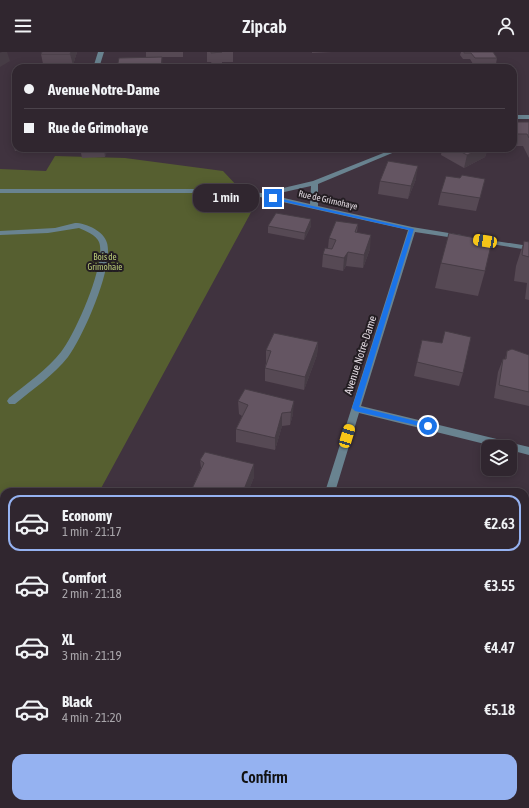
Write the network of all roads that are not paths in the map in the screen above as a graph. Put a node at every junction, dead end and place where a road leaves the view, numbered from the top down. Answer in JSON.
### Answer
{"nodes":[{"id":1,"x":101,"y":52,"type":"edge"},
{"id":2,"x":97,"y":64,"type":"edge"},
{"id":3,"x":517,"y":118,"type":"edge"},
{"id":4,"x":529,"y":118,"type":"edge"},
{"id":5,"x":389,"y":152,"type":"edge"},
{"id":6,"x":315,"y":183,"type":"junction"},
{"id":7,"x":0,"y":191,"type":"edge"},
{"id":8,"x":260,"y":196,"type":"junction"},
{"id":9,"x":314,"y":207,"type":"junction"},
{"id":10,"x":412,"y":229,"type":"junction"},
{"id":11,"x":0,"y":233,"type":"edge"},
{"id":12,"x":529,"y":248,"type":"edge"},
{"id":13,"x":12,"y":400,"type":"dead end"},
{"id":14,"x":355,"y":408,"type":"junction"},
{"id":15,"x":529,"y":451,"type":"edge"},
{"id":16,"x":331,"y":488,"type":"edge"}],
"edges":[{"from":1,"to":2,"type":"street"},
{"from":3,"to":4,"type":"street"},
{"from":5,"to":6,"type":"street"},
{"from":6,"to":8,"type":"street"},
{"from":6,"to":9,"type":"street"},
{"from":7,"to":8,"type":"street","name":"Rue de Grimohaye"},
{"from":8,"to":9,"type":"street","name":"Rue de Grimohaye"},
{"from":9,"to":10,"type":"street","name":"Rue de Grimohaye"},
{"from":10,"to":12,"type":"street","name":"Rue de Grimohaye"},
{"from":10,"to":14,"type":"street","name":"Avenue Notre-Dame"},
{"from":11,"to":13,"type":"street"},
{"from":14,"to":15,"type":"street","name":"Avenue Notre-Dame"},
{"from":14,"to":16,"type":"street"}]}
